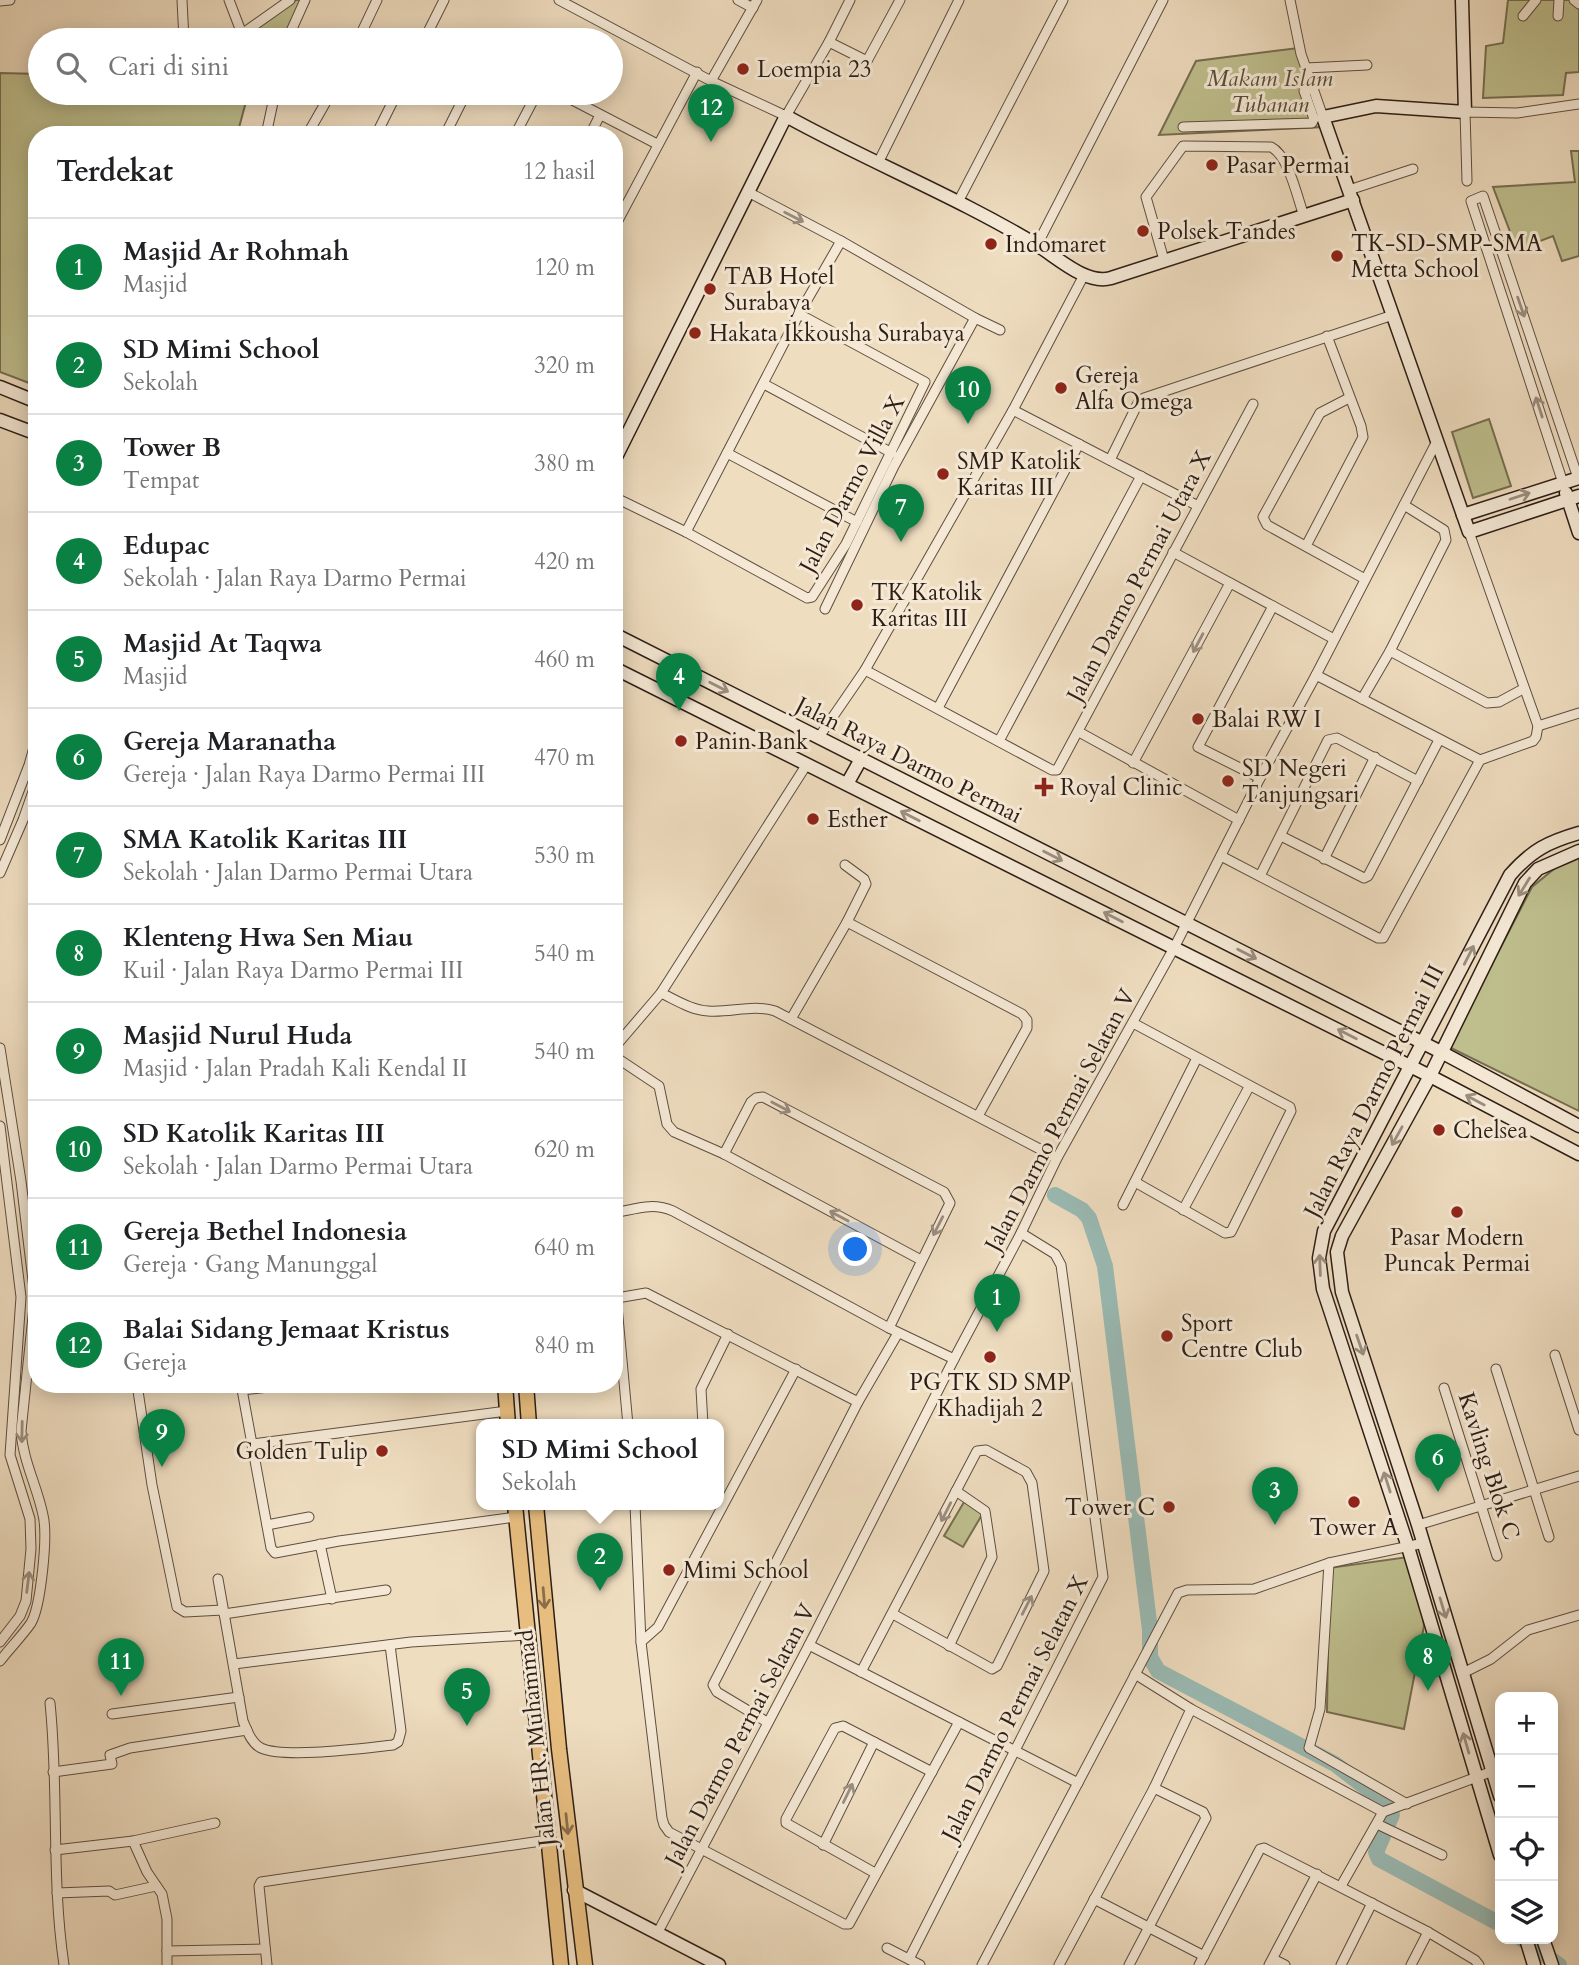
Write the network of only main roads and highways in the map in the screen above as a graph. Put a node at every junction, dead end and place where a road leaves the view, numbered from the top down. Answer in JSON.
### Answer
{"nodes":[{"id":1,"x":506,"y":1393,"type":"edge"},
{"id":2,"x":527,"y":1393,"type":"edge"},
{"id":3,"x":508,"y":1418,"type":"edge"},
{"id":4,"x":529,"y":1419,"type":"edge"},
{"id":5,"x":536,"y":1510,"type":"edge"},
{"id":6,"x":516,"y":1517,"type":"edge"},
{"id":7,"x":538,"y":1526,"type":"junction"},
{"id":8,"x":541,"y":1556,"type":"junction"},
{"id":9,"x":521,"y":1560,"type":"junction"},
{"id":10,"x":559,"y":1748,"type":"junction"},
{"id":11,"x":538,"y":1751,"type":"junction"},
{"id":12,"x":561,"y":1965,"type":"edge"},
{"id":13,"x":585,"y":1965,"type":"edge"}],
"edges":[{"from":1,"to":3,"type":"main road"},
{"from":2,"to":4,"type":"main road"},
{"from":5,"to":7,"type":"main road","name":"Jalan HR. Muhammad"},
{"from":6,"to":7,"type":"main road"},
{"from":6,"to":9,"type":"main road","name":"Jalan HR. Muhammad"},
{"from":7,"to":8,"type":"main road","name":"Jalan HR. Muhammad"},
{"from":8,"to":9,"type":"main road"},
{"from":8,"to":10,"type":"main road","name":"Jalan HR. Muhammad","one_way":true},
{"from":9,"to":11,"type":"main road","name":"Jalan HR. Muhammad"},
{"from":10,"to":11,"type":"main road"},
{"from":10,"to":13,"type":"main road","name":"Jalan HR. Muhammad","one_way":true},
{"from":11,"to":12,"type":"main road","name":"Jalan HR. Muhammad"}]}
